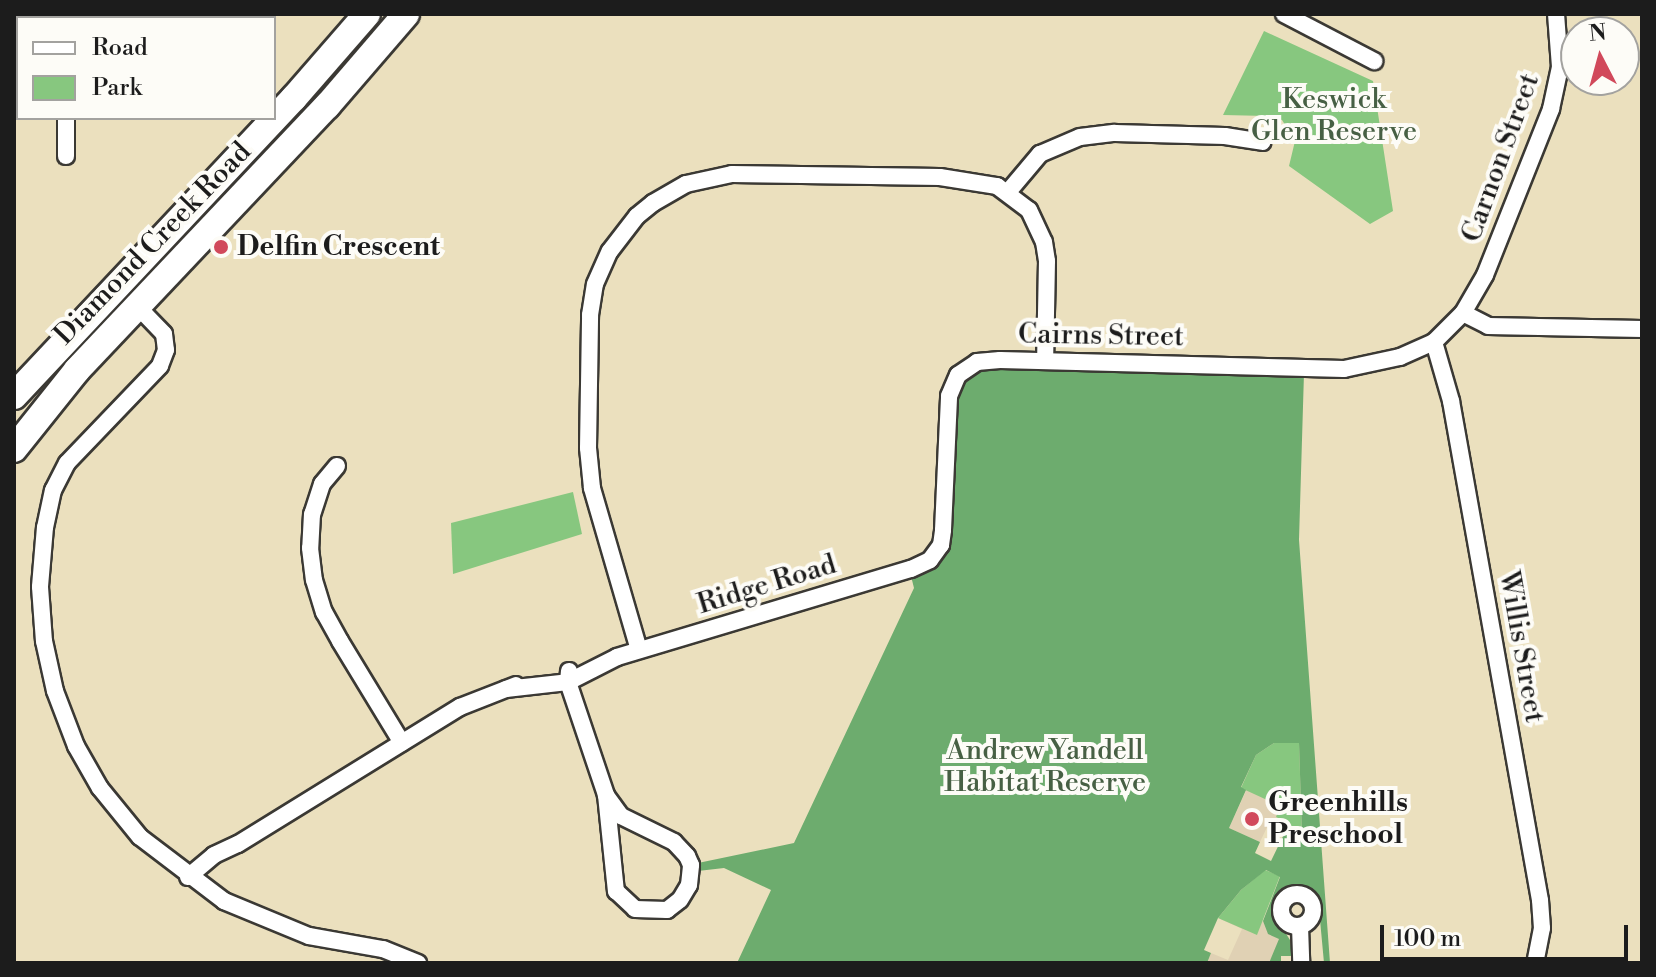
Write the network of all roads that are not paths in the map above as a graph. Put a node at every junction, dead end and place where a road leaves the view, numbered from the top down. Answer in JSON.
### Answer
{"nodes":[{"id":1,"x":367,"y":14,"type":"edge"},
{"id":2,"x":406,"y":14,"type":"edge"},
{"id":3,"x":1284,"y":14,"type":"edge"},
{"id":4,"x":1556,"y":14,"type":"edge"},
{"id":5,"x":1374,"y":61,"type":"dead end"},
{"id":6,"x":276,"y":117,"type":"edge"},
{"id":7,"x":66,"y":120,"type":"edge"},
{"id":8,"x":273,"y":120,"type":"edge"},
{"id":9,"x":1263,"y":142,"type":"dead end"},
{"id":10,"x":66,"y":156,"type":"dead end"},
{"id":11,"x":1008,"y":192,"type":"junction"},
{"id":12,"x":117,"y":286,"type":"junction"},
{"id":13,"x":139,"y":308,"type":"junction"},
{"id":14,"x":1463,"y":313,"type":"junction"},
{"id":15,"x":1642,"y":329,"type":"edge"},
{"id":16,"x":1434,"y":342,"type":"junction"},
{"id":17,"x":1045,"y":361,"type":"junction"},
{"id":18,"x":14,"y":396,"type":"edge"},
{"id":19,"x":15,"y":440,"type":"edge"},
{"id":20,"x":337,"y":466,"type":"dead end"},
{"id":21,"x":930,"y":560,"type":"joint"},
{"id":22,"x":639,"y":650,"type":"junction"},
{"id":23,"x":571,"y":677,"type":"junction"},
{"id":24,"x":402,"y":743,"type":"junction"},
{"id":25,"x":606,"y":795,"type":"junction"},
{"id":26,"x":194,"y":881,"type":"junction"},
{"id":27,"x":1300,"y":926,"type":"dead end"},
{"id":28,"x":418,"y":963,"type":"edge"},
{"id":29,"x":1301,"y":963,"type":"edge"},
{"id":30,"x":1535,"y":963,"type":"edge"}],
"edges":[{"from":1,"to":6,"type":"main road","name":"Diamond Creek Road"},
{"from":2,"to":13,"type":"main road","name":"Diamond Creek Road"},
{"from":3,"to":5,"type":"street"},
{"from":4,"to":14,"type":"street","name":"Carnon Street"},
{"from":7,"to":10,"type":"street"},
{"from":8,"to":12,"type":"main road","name":"Diamond Creek Road"},
{"from":9,"to":11,"type":"street"},
{"from":11,"to":17,"type":"street"},
{"from":11,"to":22,"type":"street"},
{"from":12,"to":13,"type":"main road"},
{"from":12,"to":18,"type":"main road","name":"Diamond Creek Road"},
{"from":13,"to":19,"type":"main road","name":"Diamond Creek Road"},
{"from":13,"to":26,"type":"street"},
{"from":14,"to":15,"type":"street"},
{"from":14,"to":16,"type":"street"},
{"from":16,"to":17,"type":"street","name":"Cairns Street"},
{"from":16,"to":30,"type":"street","name":"Willis Street"},
{"from":17,"to":21,"type":"street","name":"Cairns Street"},
{"from":20,"to":24,"type":"street"},
{"from":21,"to":22,"type":"street","name":"Ridge Road"},
{"from":22,"to":23,"type":"street","name":"Ridge Road"},
{"from":23,"to":24,"type":"street","name":"Ridge Road"},
{"from":23,"to":25,"type":"street"},
{"from":24,"to":26,"type":"street","name":"Ridge Road"},
{"from":25,"to":25,"type":"street"},
{"from":26,"to":28,"type":"street"},
{"from":27,"to":29,"type":"street"}]}
